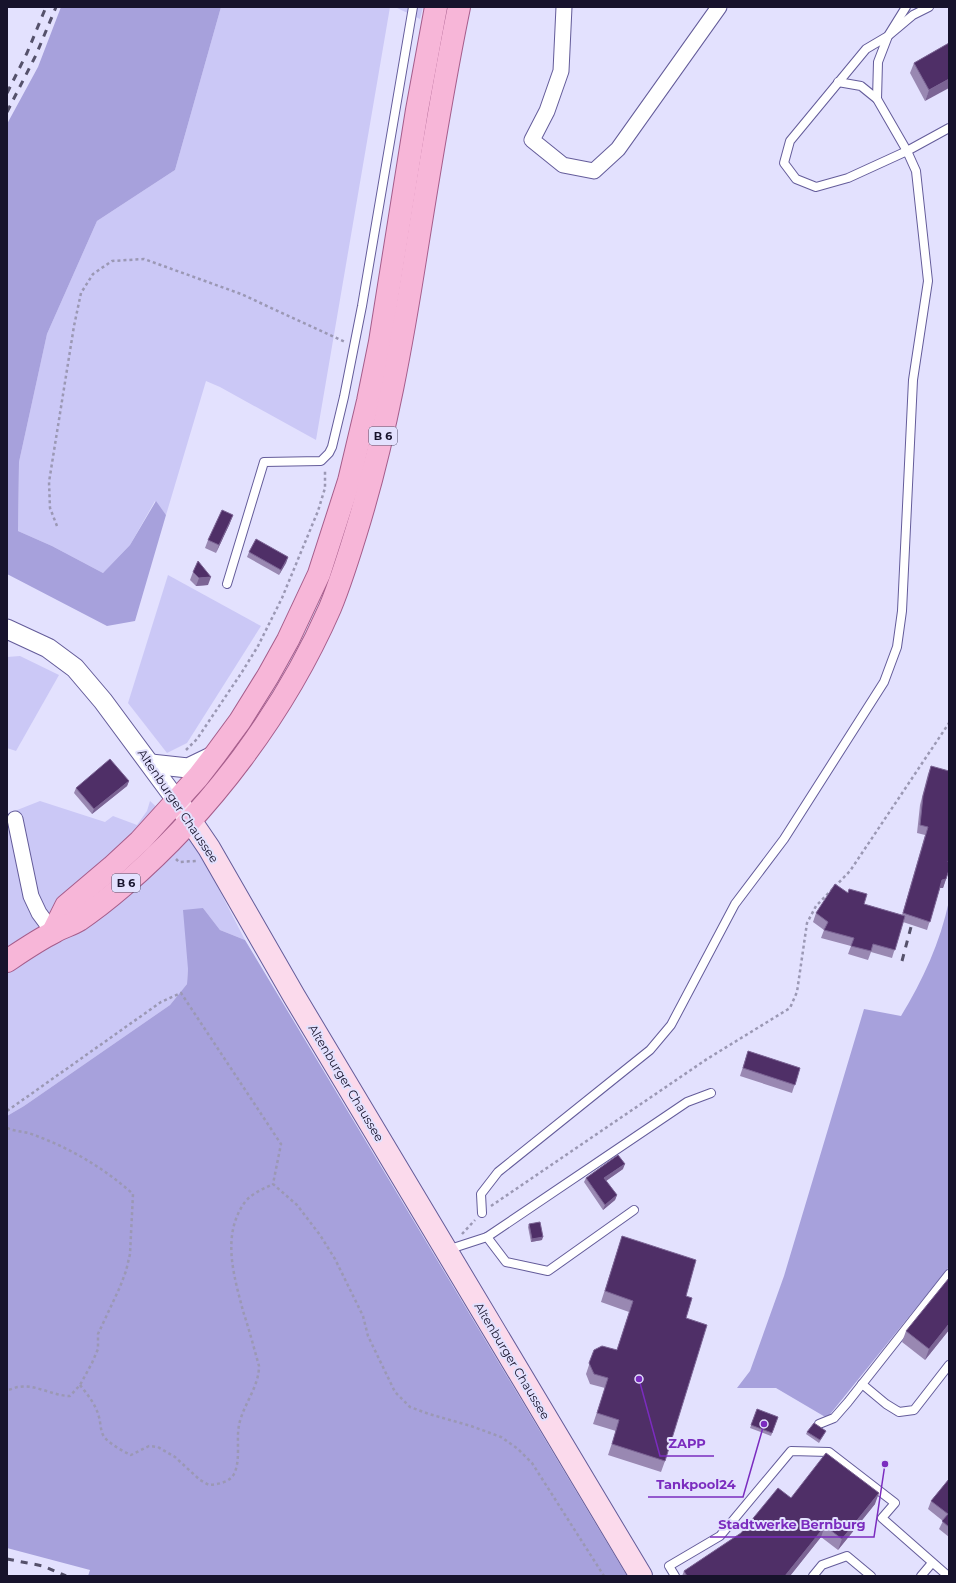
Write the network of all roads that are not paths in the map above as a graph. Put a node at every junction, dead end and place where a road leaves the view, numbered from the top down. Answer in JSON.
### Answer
{"nodes":[{"id":1,"x":413,"y":7,"type":"edge"},
{"id":2,"x":436,"y":7,"type":"edge"},
{"id":3,"x":459,"y":7,"type":"edge"},
{"id":4,"x":564,"y":7,"type":"edge"},
{"id":5,"x":719,"y":7,"type":"edge"},
{"id":6,"x":906,"y":7,"type":"edge"},
{"id":7,"x":929,"y":7,"type":"edge"},
{"id":8,"x":888,"y":36,"type":"junction"},
{"id":9,"x":838,"y":82,"type":"junction"},
{"id":10,"x":877,"y":98,"type":"junction"},
{"id":11,"x":949,"y":128,"type":"edge"},
{"id":12,"x":907,"y":151,"type":"junction"},
{"id":13,"x":227,"y":584,"type":"dead end"},
{"id":14,"x":7,"y":629,"type":"edge"},
{"id":15,"x":215,"y":755,"type":"junction"},
{"id":16,"x":151,"y":764,"type":"junction"},
{"id":17,"x":176,"y":801,"type":"junction"},
{"id":18,"x":15,"y":819,"type":"dead end"},
{"id":19,"x":190,"y":820,"type":"junction"},
{"id":20,"x":53,"y":932,"type":"junction"},
{"id":21,"x":7,"y":961,"type":"edge"},
{"id":22,"x":711,"y":1093,"type":"dead end"},
{"id":23,"x":634,"y":1210,"type":"dead end"},
{"id":24,"x":482,"y":1213,"type":"road end"},
{"id":25,"x":487,"y":1237,"type":"junction"},
{"id":26,"x":446,"y":1250,"type":"junction"},
{"id":27,"x":949,"y":1274,"type":"edge"},
{"id":28,"x":949,"y":1365,"type":"edge"},
{"id":29,"x":862,"y":1384,"type":"junction"},
{"id":30,"x":819,"y":1424,"type":"edge"},
{"id":31,"x":932,"y":1563,"type":"junction"},
{"id":32,"x":641,"y":1576,"type":"edge"},
{"id":33,"x":675,"y":1576,"type":"edge"},
{"id":34,"x":813,"y":1576,"type":"edge"},
{"id":35,"x":871,"y":1576,"type":"edge"},
{"id":36,"x":921,"y":1576,"type":"edge"},
{"id":37,"x":948,"y":1576,"type":"edge"}],
"edges":[{"from":1,"to":13,"type":"lane"},
{"from":2,"to":15,"type":"main road","number":"B 6"},
{"from":3,"to":19,"type":"main road","number":"B 6"},
{"from":4,"to":5,"type":"street"},
{"from":6,"to":8,"type":"lane"},
{"from":7,"to":8,"type":"lane"},
{"from":8,"to":9,"type":"lane"},
{"from":8,"to":10,"type":"lane"},
{"from":9,"to":10,"type":"lane"},
{"from":9,"to":12,"type":"lane"},
{"from":10,"to":12,"type":"lane"},
{"from":11,"to":12,"type":"lane"},
{"from":12,"to":24,"type":"lane"},
{"from":14,"to":16,"type":"street","name":"Altenburger Chaussee"},
{"from":15,"to":16,"type":"street","number":"B 6"},
{"from":15,"to":17,"type":"main road","number":"B 6"},
{"from":16,"to":17,"type":"street","name":"Altenburger Chaussee"},
{"from":17,"to":19,"type":"main road","name":"Altenburger Chaussee"},
{"from":17,"to":20,"type":"main road","number":"B 6"},
{"from":18,"to":20,"type":"street"},
{"from":19,"to":20,"type":"main road","number":"B 6"},
{"from":19,"to":26,"type":"main road","name":"Altenburger Chaussee"},
{"from":20,"to":21,"type":"main road","number":"B 6"},
{"from":22,"to":25,"type":"lane"},
{"from":23,"to":25,"type":"lane"},
{"from":25,"to":26,"type":"lane"},
{"from":26,"to":32,"type":"main road","name":"Altenburger Chaussee"},
{"from":27,"to":29,"type":"lane"},
{"from":28,"to":29,"type":"lane"},
{"from":29,"to":30,"type":"lane"},
{"from":31,"to":33,"type":"lane"},
{"from":31,"to":36,"type":"lane"},
{"from":31,"to":37,"type":"lane"},
{"from":34,"to":35,"type":"lane"}]}
